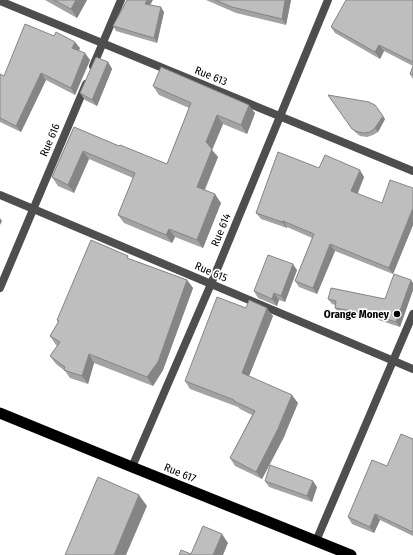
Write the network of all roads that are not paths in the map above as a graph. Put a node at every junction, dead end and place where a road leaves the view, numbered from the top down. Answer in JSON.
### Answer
{"nodes":[{"id":1,"x":121,"y":0,"type":"edge"},
{"id":2,"x":328,"y":0,"type":"edge"},
{"id":3,"x":0,"y":1,"type":"edge"},
{"id":4,"x":103,"y":44,"type":"junction"},
{"id":5,"x":280,"y":116,"type":"junction"},
{"id":6,"x":413,"y":171,"type":"edge"},
{"id":7,"x":0,"y":195,"type":"edge"},
{"id":8,"x":33,"y":209,"type":"junction"},
{"id":9,"x":211,"y":284,"type":"junction"},
{"id":10,"x":0,"y":288,"type":"edge"},
{"id":11,"x":413,"y":314,"type":"edge"},
{"id":12,"x":393,"y":361,"type":"junction"},
{"id":13,"x":413,"y":369,"type":"edge"},
{"id":14,"x":0,"y":413,"type":"edge"},
{"id":15,"x":132,"y":467,"type":"junction"},
{"id":16,"x":316,"y":541,"type":"junction"},
{"id":17,"x":351,"y":555,"type":"edge"}],
"edges":[{"from":1,"to":4,"type":"street","name":"Rue 616"},
{"from":2,"to":5,"type":"street","name":"Rue 614"},
{"from":3,"to":4,"type":"street","name":"Rue 613"},
{"from":4,"to":5,"type":"street","name":"Rue 613"},
{"from":4,"to":8,"type":"street","name":"Rue 616"},
{"from":5,"to":6,"type":"street","name":"Rue 613"},
{"from":5,"to":9,"type":"street","name":"Rue 614"},
{"from":7,"to":8,"type":"street","name":"Rue 615"},
{"from":8,"to":9,"type":"street","name":"Rue 615"},
{"from":8,"to":10,"type":"street","name":"Rue 616"},
{"from":9,"to":12,"type":"street","name":"Rue 615"},
{"from":9,"to":15,"type":"street","name":"Rue 614"},
{"from":11,"to":12,"type":"street"},
{"from":12,"to":13,"type":"street","name":"Rue 615"},
{"from":12,"to":16,"type":"street"},
{"from":14,"to":15,"type":"highway","name":"Rue 617"},
{"from":15,"to":16,"type":"highway","name":"Rue 617"},
{"from":16,"to":17,"type":"highway","name":"Rue 617"}]}
